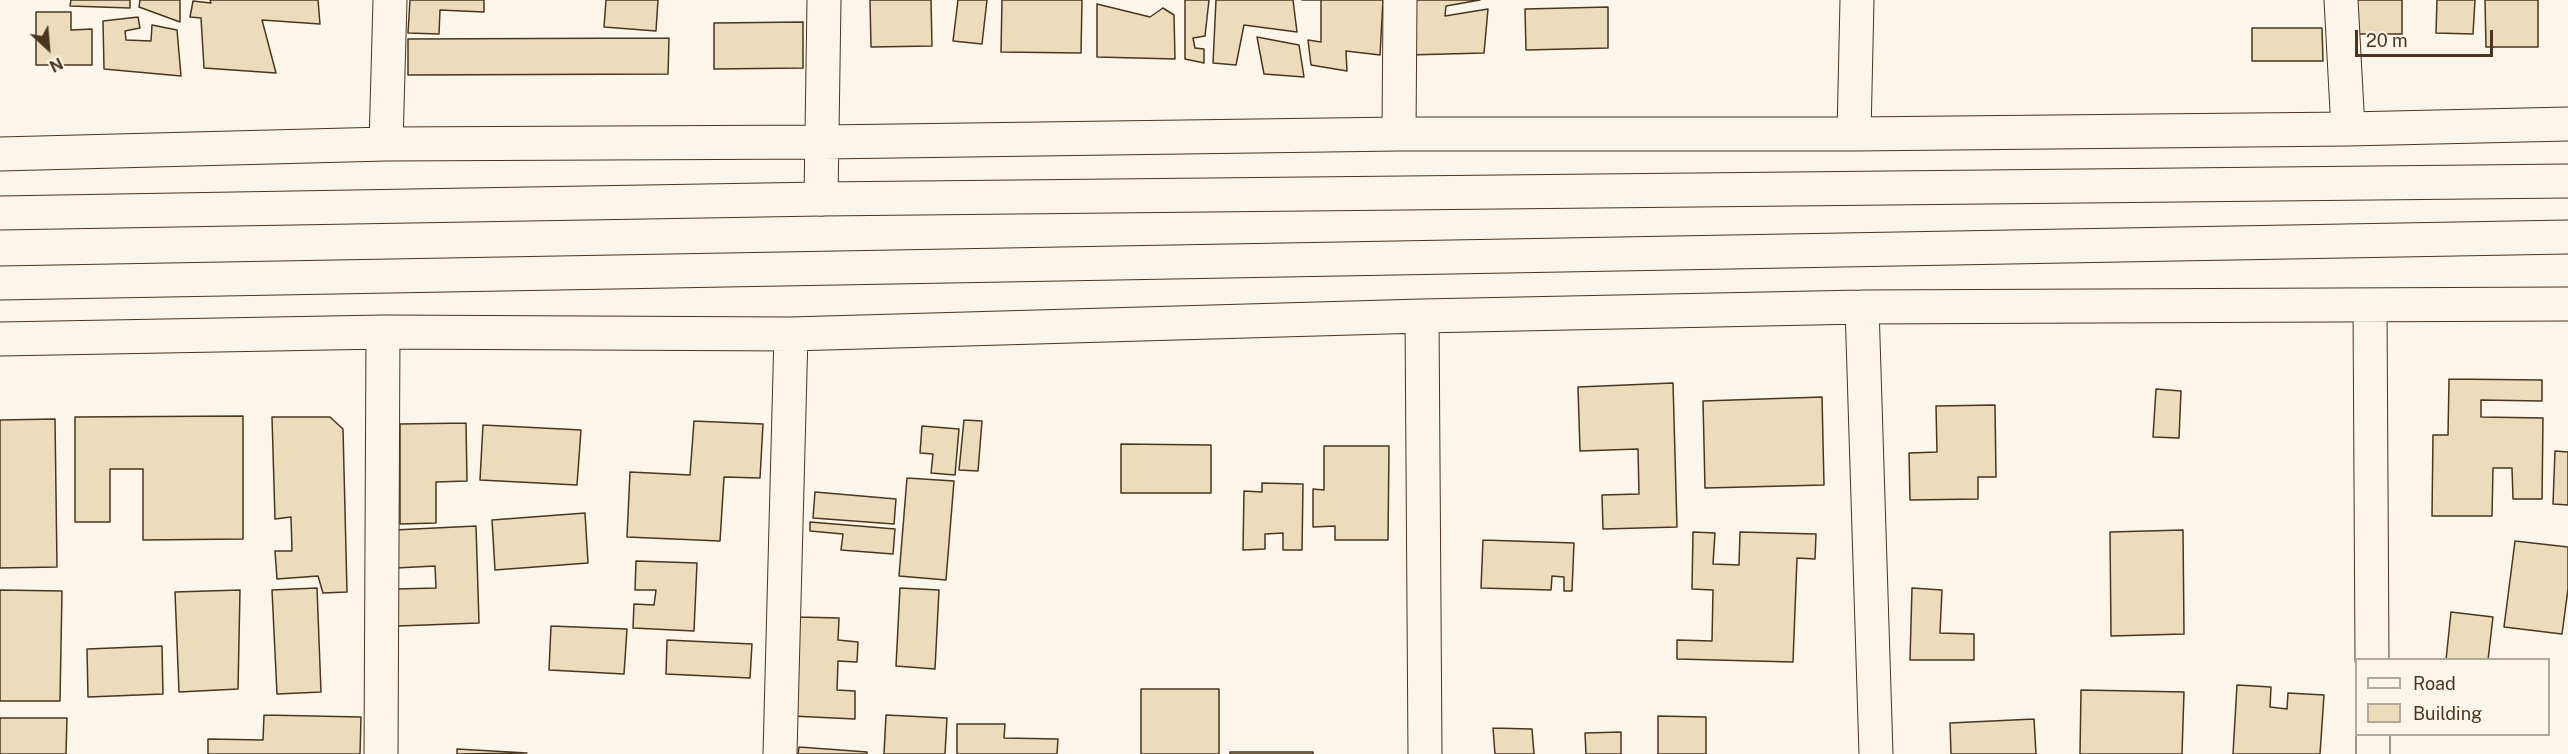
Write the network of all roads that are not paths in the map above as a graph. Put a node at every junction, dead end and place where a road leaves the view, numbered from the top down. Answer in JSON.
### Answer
{"nodes":[{"id":1,"x":390,"y":0,"type":"edge"},
{"id":2,"x":824,"y":0,"type":"edge"},
{"id":3,"x":1400,"y":0,"type":"edge"},
{"id":4,"x":1857,"y":0,"type":"edge"},
{"id":5,"x":2342,"y":0,"type":"edge"},
{"id":6,"x":2568,"y":124,"type":"edge"},
{"id":7,"x":2348,"y":129,"type":"junction"},
{"id":8,"x":1399,"y":134,"type":"junction"},
{"id":9,"x":1854,"y":134,"type":"junction"},
{"id":10,"x":824,"y":142,"type":"junction"},
{"id":11,"x":386,"y":144,"type":"junction"},
{"id":12,"x":0,"y":154,"type":"edge"},
{"id":13,"x":2568,"y":181,"type":"edge"},
{"id":14,"x":821,"y":200,"type":"junction"},
{"id":15,"x":0,"y":213,"type":"edge"},
{"id":16,"x":2568,"y":237,"type":"edge"},
{"id":17,"x":0,"y":283,"type":"edge"},
{"id":18,"x":2568,"y":304,"type":"edge"},
{"id":19,"x":2370,"y":306,"type":"junction"},
{"id":20,"x":1862,"y":308,"type":"junction"},
{"id":21,"x":1422,"y":316,"type":"junction"},
{"id":22,"x":382,"y":332,"type":"junction"},
{"id":23,"x":791,"y":334,"type":"junction"},
{"id":24,"x":0,"y":339,"type":"edge"},
{"id":25,"x":2372,"y":658,"type":"edge"},
{"id":26,"x":2373,"y":736,"type":"edge"},
{"id":27,"x":381,"y":754,"type":"edge"},
{"id":28,"x":780,"y":754,"type":"edge"},
{"id":29,"x":1425,"y":754,"type":"edge"},
{"id":30,"x":1876,"y":754,"type":"edge"},
{"id":31,"x":2373,"y":754,"type":"edge"}],
"edges":[{"from":1,"to":11,"type":"main road"},
{"from":2,"to":10,"type":"main road"},
{"from":3,"to":8,"type":"main road"},
{"from":4,"to":9,"type":"main road"},
{"from":5,"to":7,"type":"main road"},
{"from":6,"to":7,"type":"main road"},
{"from":7,"to":9,"type":"main road"},
{"from":8,"to":9,"type":"main road"},
{"from":8,"to":10,"type":"main road"},
{"from":10,"to":11,"type":"main road"},
{"from":10,"to":14,"type":"main road"},
{"from":11,"to":12,"type":"main road"},
{"from":13,"to":14,"type":"main road"},
{"from":14,"to":15,"type":"main road"},
{"from":16,"to":17,"type":"main road"},
{"from":18,"to":19,"type":"main road"},
{"from":19,"to":20,"type":"main road"},
{"from":19,"to":25,"type":"main road"},
{"from":20,"to":21,"type":"main road"},
{"from":20,"to":30,"type":"main road"},
{"from":21,"to":23,"type":"main road"},
{"from":21,"to":29,"type":"main road"},
{"from":22,"to":23,"type":"main road"},
{"from":22,"to":24,"type":"main road"},
{"from":22,"to":27,"type":"main road"},
{"from":23,"to":28,"type":"main road"},
{"from":26,"to":31,"type":"main road"}]}
